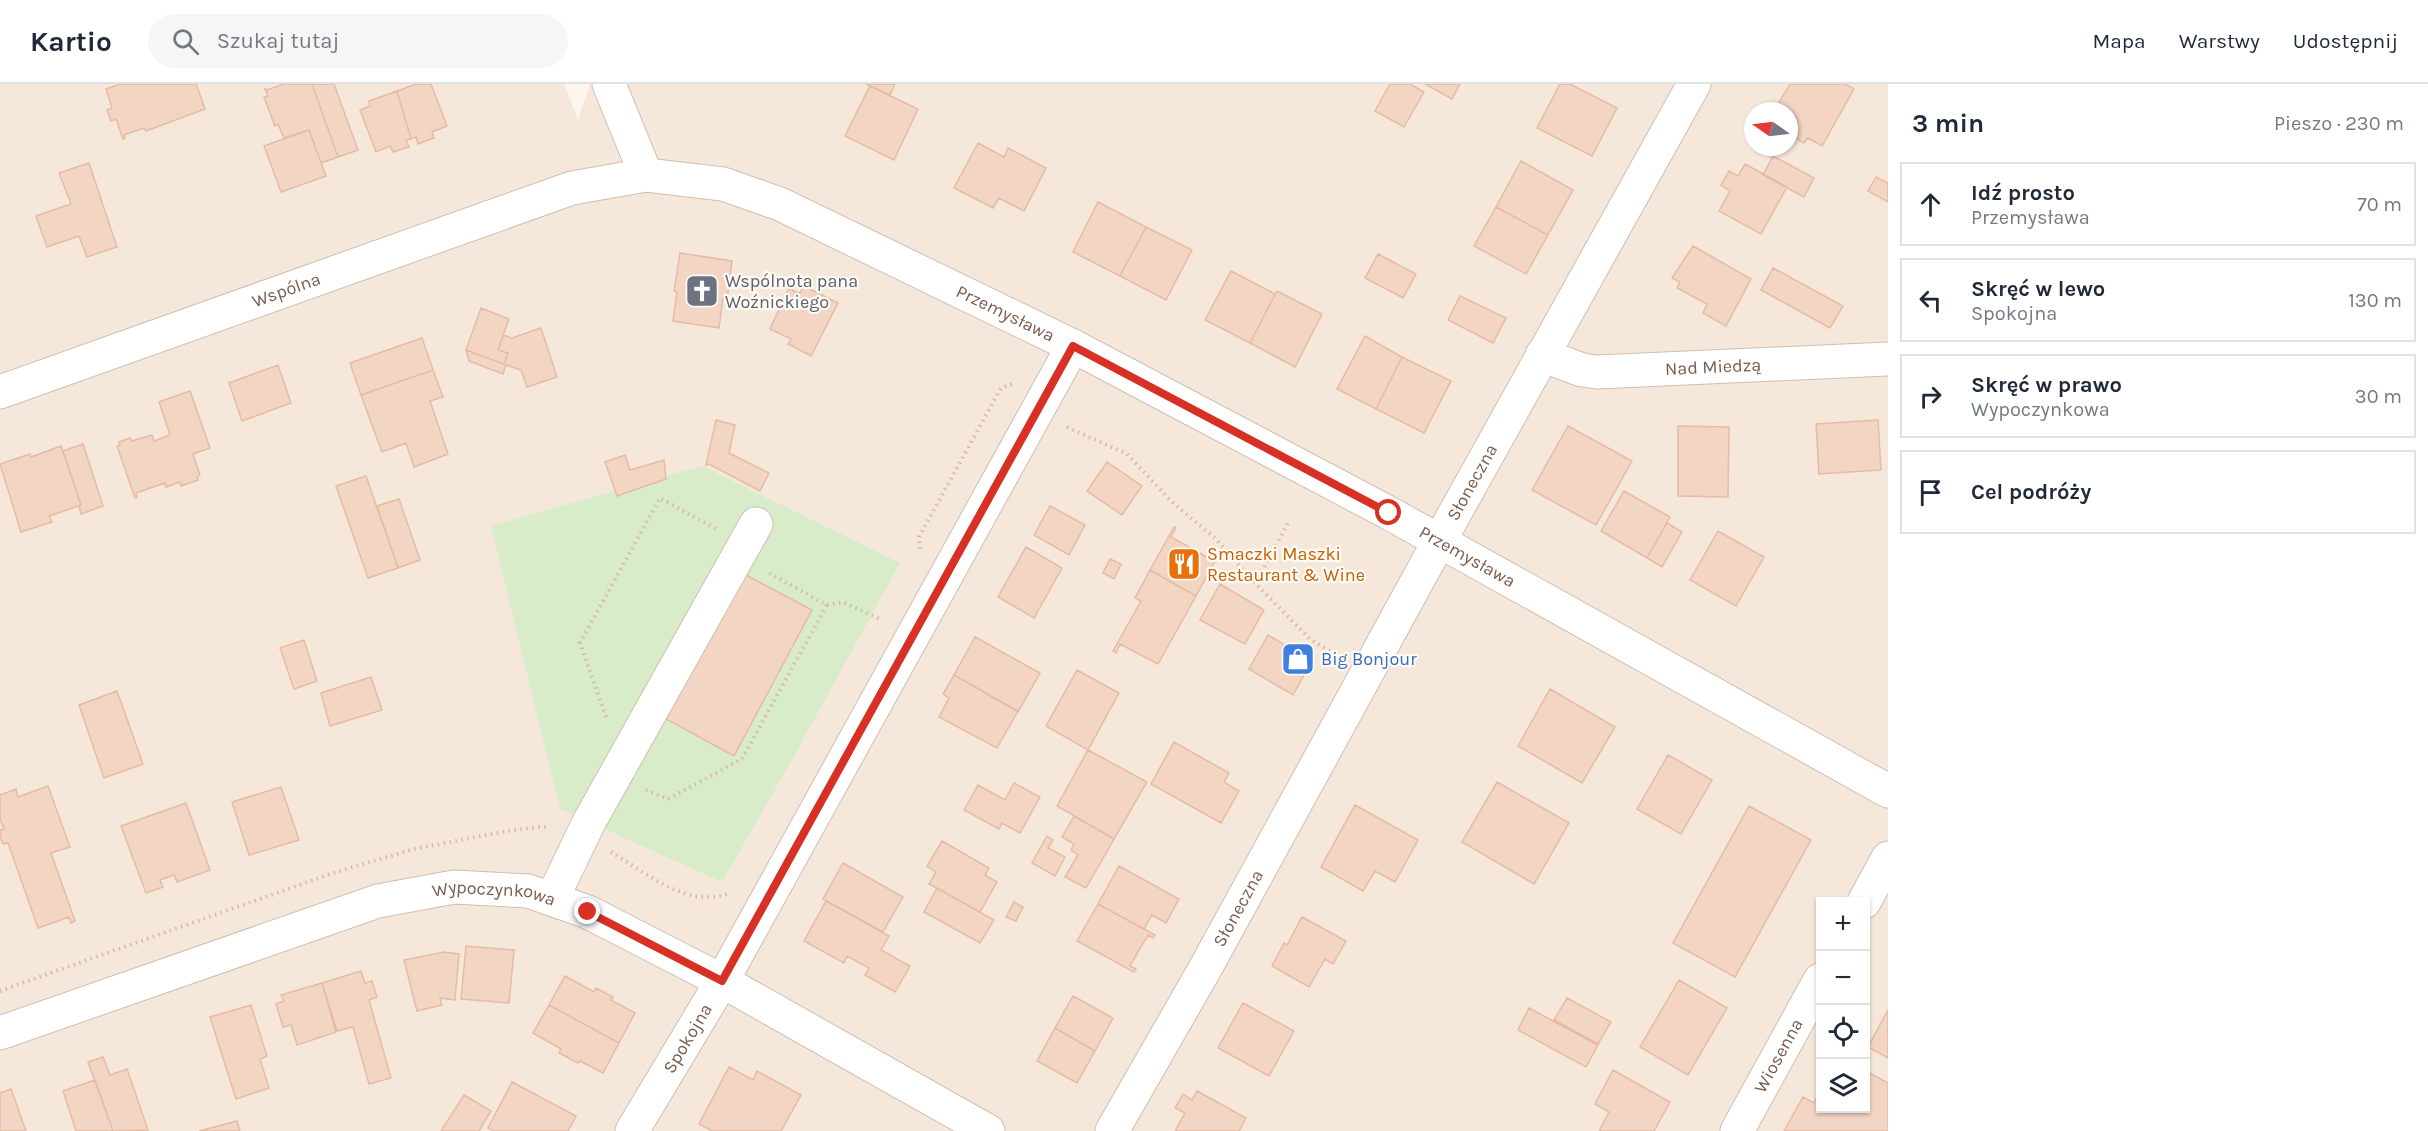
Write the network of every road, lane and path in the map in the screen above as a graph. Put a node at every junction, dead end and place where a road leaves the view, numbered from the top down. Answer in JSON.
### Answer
{"nodes":[{"id":1,"x":609,"y":84,"type":"edge"},
{"id":2,"x":1694,"y":84,"type":"edge"},
{"id":3,"x":646,"y":175,"type":"junction"},
{"id":4,"x":572,"y":188,"type":"joint"},
{"id":5,"x":1073,"y":346,"type":"junction"},
{"id":6,"x":1542,"y":355,"type":"junction"},
{"id":7,"x":1888,"y":359,"type":"edge"},
{"id":8,"x":0,"y":392,"type":"edge"},
{"id":9,"x":1058,"y":423,"type":"dead end"},
{"id":10,"x":1289,"y":521,"type":"dead end"},
{"id":11,"x":1441,"y":541,"type":"junction"},
{"id":12,"x":746,"y":542,"type":"junction"},
{"id":13,"x":1252,"y":580,"type":"junction"},
{"id":14,"x":827,"y":605,"type":"junction"},
{"id":15,"x":887,"y":623,"type":"dead end"},
{"id":16,"x":1348,"y":662,"type":"dead end"},
{"id":17,"x":619,"y":769,"type":"junction"},
{"id":18,"x":1888,"y":791,"type":"edge"},
{"id":19,"x":1888,"y":858,"type":"edge"},
{"id":20,"x":1867,"y":897,"type":"edge"},
{"id":21,"x":552,"y":899,"type":"junction"},
{"id":22,"x":722,"y":981,"type":"junction"},
{"id":23,"x":1816,"y":989,"type":"edge"},
{"id":24,"x":0,"y":1033,"type":"edge"},
{"id":25,"x":632,"y":1131,"type":"edge"},
{"id":26,"x":988,"y":1131,"type":"edge"},
{"id":27,"x":1112,"y":1131,"type":"edge"},
{"id":28,"x":1737,"y":1131,"type":"edge"}],
"edges":[{"from":1,"to":3,"type":"street"},
{"from":2,"to":6,"type":"street","name":"Słoneczna"},
{"from":3,"to":4,"type":"street","name":"Przemysława"},
{"from":3,"to":5,"type":"street","name":"Przemysława"},
{"from":4,"to":8,"type":"street","name":"Wspólna"},
{"from":5,"to":11,"type":"street","name":"Przemysława"},
{"from":5,"to":22,"type":"street","name":"Spokojna"},
{"from":6,"to":7,"type":"street","name":"Nad Miedzą"},
{"from":6,"to":11,"type":"street","name":"Słoneczna"},
{"from":9,"to":13,"type":"path"},
{"from":10,"to":13,"type":"path"},
{"from":11,"to":18,"type":"street","name":"Przemysława"},
{"from":11,"to":27,"type":"street","name":"Słoneczna"},
{"from":12,"to":14,"type":"path"},
{"from":12,"to":17,"type":"street"},
{"from":12,"to":17,"type":"path"},
{"from":13,"to":16,"type":"path"},
{"from":14,"to":15,"type":"path"},
{"from":14,"to":17,"type":"path"},
{"from":17,"to":21,"type":"street"},
{"from":19,"to":20,"type":"street"},
{"from":21,"to":22,"type":"street","name":"Wypoczynkowa"},
{"from":21,"to":24,"type":"street","name":"Wypoczynkowa"},
{"from":22,"to":25,"type":"street","name":"Spokojna"},
{"from":22,"to":26,"type":"street","name":"Wypoczynkowa"},
{"from":23,"to":28,"type":"street","name":"Wiosenna"}]}
